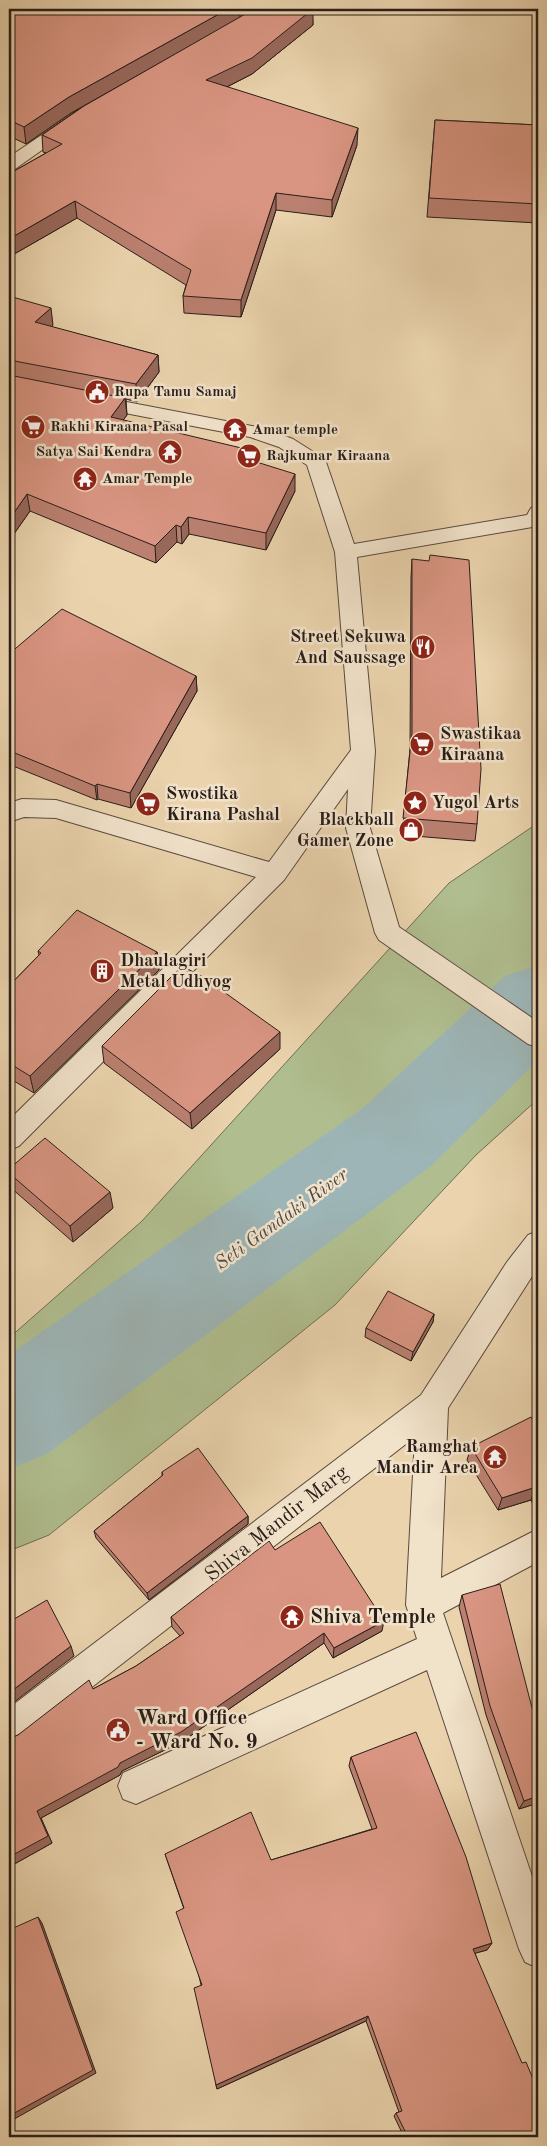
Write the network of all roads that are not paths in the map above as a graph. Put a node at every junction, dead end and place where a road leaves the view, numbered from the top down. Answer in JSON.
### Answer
{"nodes":[{"id":1,"x":87,"y":113,"type":"edge"},
{"id":2,"x":9,"y":164,"type":"edge"},
{"id":3,"x":67,"y":397,"type":"edge"},
{"id":4,"x":538,"y":513,"type":"edge"},
{"id":5,"x":346,"y":552,"type":"junction"},
{"id":6,"x":363,"y":751,"type":"junction"},
{"id":7,"x":9,"y":813,"type":"edge"},
{"id":8,"x":275,"y":873,"type":"junction"},
{"id":9,"x":538,"y":1036,"type":"edge"},
{"id":10,"x":9,"y":1138,"type":"edge"},
{"id":11,"x":538,"y":1244,"type":"edge"},
{"id":12,"x":432,"y":1405,"type":"junction"},
{"id":13,"x":538,"y":1545,"type":"edge"},
{"id":14,"x":423,"y":1605,"type":"junction"},
{"id":15,"x":438,"y":1647,"type":"junction"},
{"id":16,"x":9,"y":1730,"type":"edge"},
{"id":17,"x":136,"y":1786,"type":"dead end"},
{"id":18,"x":538,"y":1949,"type":"edge"}],
"edges":[{"from":1,"to":2,"type":"street"},
{"from":3,"to":5,"type":"street"},
{"from":4,"to":5,"type":"street"},
{"from":5,"to":6,"type":"street"},
{"from":6,"to":8,"type":"street"},
{"from":6,"to":9,"type":"street"},
{"from":7,"to":8,"type":"street"},
{"from":8,"to":10,"type":"street"},
{"from":11,"to":12,"type":"street"},
{"from":12,"to":14,"type":"street"},
{"from":12,"to":16,"type":"street","name":"Shiva Mandir Marg"},
{"from":13,"to":14,"type":"street"},
{"from":14,"to":15,"type":"street"},
{"from":15,"to":17,"type":"street"},
{"from":15,"to":18,"type":"street"}]}
